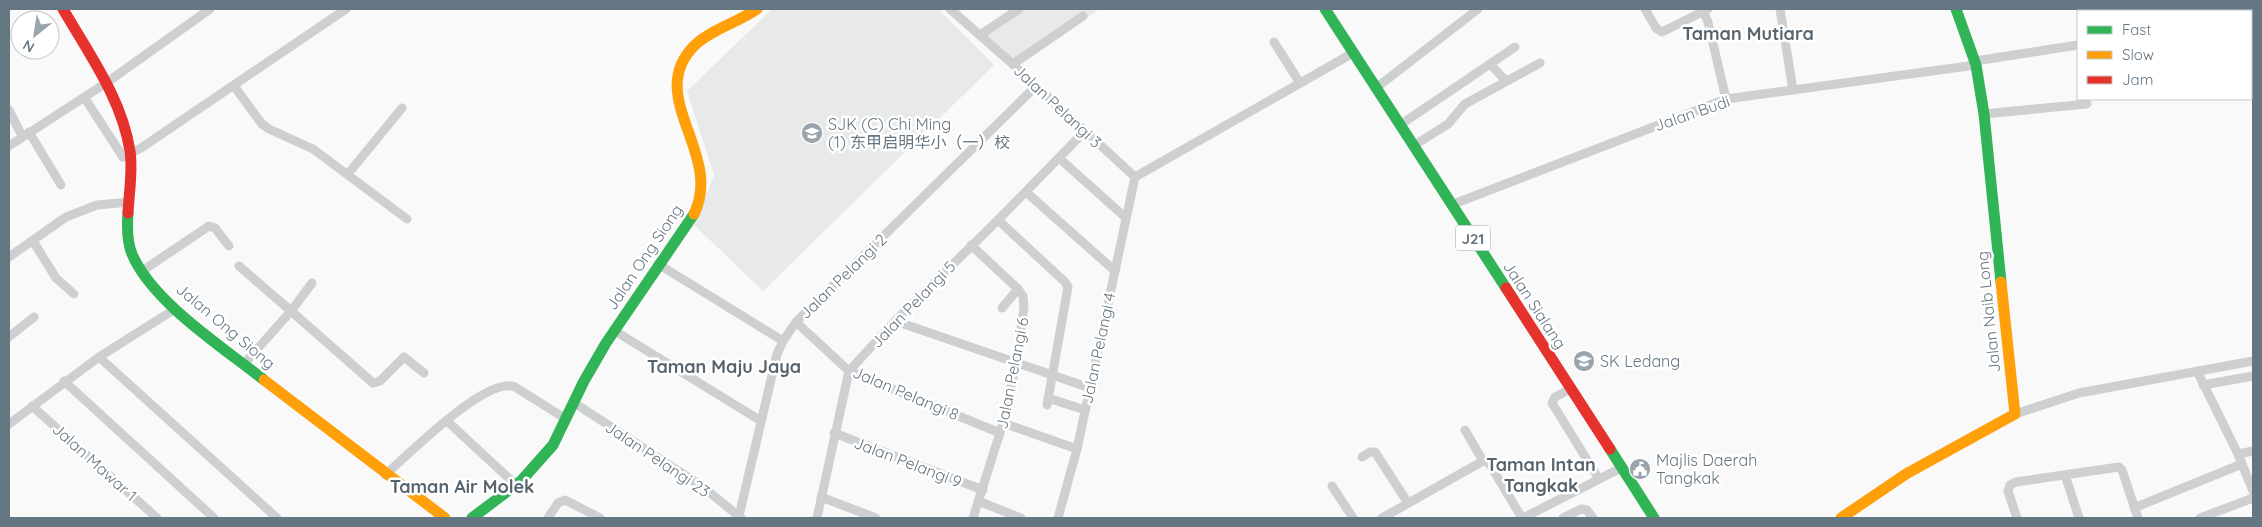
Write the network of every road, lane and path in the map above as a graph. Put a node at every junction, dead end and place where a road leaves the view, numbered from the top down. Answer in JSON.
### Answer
{"nodes":[{"id":1,"x":63,"y":9,"type":"edge"},
{"id":2,"x":210,"y":9,"type":"edge"},
{"id":3,"x":346,"y":9,"type":"edge"},
{"id":4,"x":950,"y":9,"type":"edge"},
{"id":5,"x":1019,"y":9,"type":"edge"},
{"id":6,"x":1325,"y":9,"type":"edge"},
{"id":7,"x":1478,"y":9,"type":"edge"},
{"id":8,"x":1645,"y":9,"type":"edge"},
{"id":9,"x":1780,"y":9,"type":"edge"},
{"id":10,"x":1956,"y":9,"type":"edge"},
{"id":11,"x":1705,"y":10,"type":"edge"},
{"id":12,"x":751,"y":11,"type":"edge"},
{"id":13,"x":1083,"y":16,"type":"dead end"},
{"id":14,"x":980,"y":34,"type":"junction"},
{"id":15,"x":1274,"y":42,"type":"dead end"},
{"id":16,"x":2077,"y":45,"type":"edge"},
{"id":17,"x":1515,"y":47,"type":"dead end"},
{"id":18,"x":1353,"y":53,"type":"junction"},
{"id":19,"x":1540,"y":63,"type":"dead end"},
{"id":20,"x":1975,"y":63,"type":"junction"},
{"id":21,"x":1013,"y":64,"type":"junction"},
{"id":22,"x":1490,"y":64,"type":"junction"},
{"id":23,"x":1506,"y":81,"type":"junction"},
{"id":24,"x":106,"y":83,"type":"junction"},
{"id":25,"x":1300,"y":83,"type":"junction"},
{"id":26,"x":234,"y":86,"type":"junction"},
{"id":27,"x":1036,"y":86,"type":"junction"},
{"id":28,"x":1376,"y":88,"type":"junction"},
{"id":29,"x":1793,"y":90,"type":"junction"},
{"id":30,"x":84,"y":97,"type":"junction"},
{"id":31,"x":1726,"y":100,"type":"junction"},
{"id":32,"x":2087,"y":104,"type":"dead end"},
{"id":33,"x":402,"y":108,"type":"dead end"},
{"id":34,"x":9,"y":110,"type":"edge"},
{"id":35,"x":1984,"y":114,"type":"junction"},
{"id":36,"x":1400,"y":125,"type":"junction"},
{"id":37,"x":1085,"y":131,"type":"junction"},
{"id":38,"x":25,"y":134,"type":"junction"},
{"id":39,"x":9,"y":146,"type":"edge"},
{"id":40,"x":1413,"y":146,"type":"junction"},
{"id":41,"x":130,"y":154,"type":"junction"},
{"id":42,"x":1059,"y":158,"type":"junction"},
{"id":43,"x":348,"y":174,"type":"junction"},
{"id":44,"x":1135,"y":177,"type":"junction"},
{"id":45,"x":61,"y":185,"type":"dead end"},
{"id":46,"x":1026,"y":192,"type":"junction"},
{"id":47,"x":130,"y":202,"type":"junction"},
{"id":48,"x":1451,"y":205,"type":"junction"},
{"id":49,"x":1126,"y":218,"type":"junction"},
{"id":50,"x":407,"y":219,"type":"dead end"},
{"id":51,"x":998,"y":220,"type":"junction"},
{"id":52,"x":33,"y":241,"type":"junction"},
{"id":53,"x":971,"y":245,"type":"junction"},
{"id":54,"x":229,"y":246,"type":"dead end"},
{"id":55,"x":9,"y":257,"type":"edge"},
{"id":56,"x":658,"y":264,"type":"junction"},
{"id":57,"x":239,"y":266,"type":"dead end"},
{"id":58,"x":1115,"y":270,"type":"junction"},
{"id":59,"x":142,"y":271,"type":"junction"},
{"id":60,"x":312,"y":283,"type":"dead end"},
{"id":61,"x":1018,"y":289,"type":"junction"},
{"id":62,"x":74,"y":294,"type":"dead end"},
{"id":63,"x":1002,"y":308,"type":"dead end"},
{"id":64,"x":175,"y":309,"type":"junction"},
{"id":65,"x":291,"y":311,"type":"junction"},
{"id":66,"x":34,"y":317,"type":"dead end"},
{"id":67,"x":895,"y":321,"type":"junction"},
{"id":68,"x":796,"y":322,"type":"junction"},
{"id":69,"x":615,"y":331,"type":"junction"},
{"id":70,"x":9,"y":337,"type":"edge"},
{"id":71,"x":783,"y":341,"type":"junction"},
{"id":72,"x":98,"y":357,"type":"junction"},
{"id":73,"x":2253,"y":361,"type":"edge"},
{"id":74,"x":244,"y":364,"type":"junction"},
{"id":75,"x":1016,"y":364,"type":"junction"},
{"id":76,"x":849,"y":370,"type":"junction"},
{"id":77,"x":2197,"y":371,"type":"junction"},
{"id":78,"x":424,"y":373,"type":"dead end"},
{"id":79,"x":1052,"y":376,"type":"junction"},
{"id":80,"x":2253,"y":376,"type":"edge"},
{"id":81,"x":64,"y":381,"type":"junction"},
{"id":82,"x":2203,"y":385,"type":"junction"},
{"id":83,"x":1090,"y":388,"type":"junction"},
{"id":84,"x":1570,"y":389,"type":"junction"},
{"id":85,"x":573,"y":402,"type":"junction"},
{"id":86,"x":32,"y":406,"type":"junction"},
{"id":87,"x":1085,"y":410,"type":"junction"},
{"id":88,"x":2015,"y":414,"type":"junction"},
{"id":89,"x":566,"y":419,"type":"junction"},
{"id":90,"x":447,"y":421,"type":"junction"},
{"id":91,"x":761,"y":421,"type":"junction"},
{"id":92,"x":1003,"y":423,"type":"junction"},
{"id":93,"x":9,"y":424,"type":"edge"},
{"id":94,"x":1465,"y":430,"type":"dead end"},
{"id":95,"x":834,"y":433,"type":"junction"},
{"id":96,"x":1000,"y":433,"type":"junction"},
{"id":97,"x":1077,"y":449,"type":"junction"},
{"id":98,"x":2253,"y":451,"type":"edge"},
{"id":99,"x":2238,"y":454,"type":"junction"},
{"id":100,"x":1362,"y":457,"type":"dead end"},
{"id":101,"x":1481,"y":461,"type":"junction"},
{"id":102,"x":2242,"y":464,"type":"junction"},
{"id":103,"x":1621,"y":468,"type":"junction"},
{"id":104,"x":385,"y":474,"type":"junction"},
{"id":105,"x":2065,"y":475,"type":"junction"},
{"id":106,"x":1599,"y":479,"type":"junction"},
{"id":107,"x":516,"y":485,"type":"junction"},
{"id":108,"x":1332,"y":486,"type":"dead end"},
{"id":109,"x":983,"y":490,"type":"junction"},
{"id":110,"x":2253,"y":491,"type":"edge"},
{"id":111,"x":822,"y":497,"type":"junction"},
{"id":112,"x":2253,"y":498,"type":"edge"},
{"id":113,"x":978,"y":501,"type":"junction"},
{"id":114,"x":1408,"y":503,"type":"junction"},
{"id":115,"x":2134,"y":508,"type":"junction"},
{"id":116,"x":740,"y":517,"type":"edge"},
{"id":117,"x":157,"y":518,"type":"edge"},
{"id":118,"x":214,"y":518,"type":"edge"},
{"id":119,"x":277,"y":518,"type":"edge"},
{"id":120,"x":445,"y":518,"type":"edge"},
{"id":121,"x":472,"y":518,"type":"edge"},
{"id":122,"x":548,"y":518,"type":"edge"},
{"id":123,"x":600,"y":518,"type":"edge"},
{"id":124,"x":817,"y":518,"type":"edge"},
{"id":125,"x":876,"y":518,"type":"edge"},
{"id":126,"x":973,"y":518,"type":"edge"},
{"id":127,"x":1020,"y":518,"type":"edge"},
{"id":128,"x":1058,"y":518,"type":"edge"},
{"id":129,"x":1353,"y":518,"type":"edge"},
{"id":130,"x":1382,"y":518,"type":"edge"},
{"id":131,"x":1522,"y":518,"type":"edge"},
{"id":132,"x":1562,"y":518,"type":"edge"},
{"id":133,"x":1593,"y":518,"type":"edge"},
{"id":134,"x":1654,"y":518,"type":"edge"},
{"id":135,"x":1841,"y":518,"type":"edge"},
{"id":136,"x":2017,"y":518,"type":"edge"},
{"id":137,"x":2079,"y":518,"type":"edge"},
{"id":138,"x":2138,"y":518,"type":"edge"},
{"id":139,"x":2200,"y":518,"type":"edge"}],
"edges":[{"from":1,"to":24,"type":"street","name":"Jalan Ong Siong"},
{"from":2,"to":24,"type":"street"},
{"from":3,"to":26,"type":"street"},
{"from":4,"to":14,"type":"street","name":"Jalan Pelangi 3"},
{"from":5,"to":14,"type":"street"},
{"from":6,"to":18,"type":"street","name":"Jalan Sialang","number":"J21"},
{"from":7,"to":28,"type":"street"},
{"from":8,"to":11,"type":"street"},
{"from":9,"to":29,"type":"street"},
{"from":10,"to":20,"type":"street","name":"Jalan Naib Long"},
{"from":11,"to":31,"type":"street"},
{"from":12,"to":56,"type":"street","name":"Jalan Ong Siong"},
{"from":13,"to":21,"type":"street"},
{"from":14,"to":21,"type":"street","name":"Jalan Pelangi 3"},
{"from":15,"to":25,"type":"street"},
{"from":16,"to":20,"type":"street","name":"Jalan Budi"},
{"from":17,"to":22,"type":"street"},
{"from":18,"to":25,"type":"street"},
{"from":18,"to":28,"type":"street","name":"Jalan Sialang","number":"J21"},
{"from":19,"to":23,"type":"street"},
{"from":20,"to":29,"type":"street","name":"Jalan Budi"},
{"from":20,"to":35,"type":"street","name":"Jalan Naib Long"},
{"from":21,"to":27,"type":"street","name":"Jalan Pelangi 3"},
{"from":22,"to":23,"type":"street"},
{"from":22,"to":36,"type":"street"},
{"from":23,"to":40,"type":"street"},
{"from":24,"to":30,"type":"street"},
{"from":24,"to":41,"type":"street","name":"Jalan Ong Siong"},
{"from":25,"to":44,"type":"street"},
{"from":26,"to":41,"type":"street"},
{"from":26,"to":43,"type":"street"},
{"from":27,"to":37,"type":"street","name":"Jalan Pelangi 3"},
{"from":27,"to":68,"type":"street","name":"Jalan Pelangi 2"},
{"from":28,"to":36,"type":"street","name":"Jalan Sialang","number":"J21"},
{"from":29,"to":31,"type":"street","name":"Jalan Budi"},
{"from":30,"to":38,"type":"street"},
{"from":30,"to":41,"type":"street"},
{"from":31,"to":48,"type":"street","name":"Jalan Budi"},
{"from":32,"to":35,"type":"street"},
{"from":33,"to":43,"type":"street"},
{"from":34,"to":38,"type":"street"},
{"from":35,"to":88,"type":"street","name":"Jalan Naib Long"},
{"from":36,"to":40,"type":"street","name":"Jalan Sialang","number":"J21"},
{"from":37,"to":42,"type":"street","name":"Jalan Pelangi 5"},
{"from":37,"to":44,"type":"street","name":"Jalan Pelangi 3"},
{"from":38,"to":39,"type":"street"},
{"from":38,"to":45,"type":"street"},
{"from":40,"to":48,"type":"street","name":"Jalan Sialang","number":"J21"},
{"from":41,"to":47,"type":"street","name":"Jalan Ong Siong"},
{"from":42,"to":46,"type":"street","name":"Jalan Pelangi 5"},
{"from":42,"to":49,"type":"street"},
{"from":43,"to":50,"type":"street"},
{"from":44,"to":49,"type":"street","name":"Jalan Pelangi 4"},
{"from":46,"to":51,"type":"street","name":"Jalan Pelangi 5"},
{"from":46,"to":58,"type":"street"},
{"from":47,"to":52,"type":"street"},
{"from":47,"to":59,"type":"street","name":"Jalan Ong Siong"},
{"from":48,"to":84,"type":"street","name":"Jalan Sialang","number":"J21"},
{"from":49,"to":58,"type":"street","name":"Jalan Pelangi 4"},
{"from":51,"to":53,"type":"street","name":"Jalan Pelangi 5"},
{"from":51,"to":79,"type":"street"},
{"from":52,"to":55,"type":"street"},
{"from":52,"to":62,"type":"street"},
{"from":53,"to":61,"type":"street"},
{"from":53,"to":67,"type":"street","name":"Jalan Pelangi 5"},
{"from":54,"to":59,"type":"street"},
{"from":56,"to":69,"type":"street","name":"Jalan Ong Siong"},
{"from":56,"to":71,"type":"street"},
{"from":57,"to":65,"type":"street"},
{"from":58,"to":83,"type":"street","name":"Jalan Pelangi 4"},
{"from":59,"to":64,"type":"street","name":"Jalan Ong Siong"},
{"from":60,"to":65,"type":"street"},
{"from":61,"to":63,"type":"street"},
{"from":61,"to":75,"type":"street","name":"Jalan Pelangi 6"},
{"from":64,"to":72,"type":"street"},
{"from":64,"to":74,"type":"street","name":"Jalan Ong Siong"},
{"from":65,"to":74,"type":"street"},
{"from":65,"to":78,"type":"street"},
{"from":66,"to":70,"type":"street"},
{"from":67,"to":75,"type":"street"},
{"from":67,"to":76,"type":"street","name":"Jalan Pelangi 5"},
{"from":68,"to":71,"type":"street","name":"Jalan Pelangi 2"},
{"from":68,"to":76,"type":"street","name":"Jalan Pelangi 8"},
{"from":69,"to":85,"type":"street","name":"Jalan Ong Siong"},
{"from":69,"to":91,"type":"street"},
{"from":71,"to":91,"type":"street","name":"Jalan Pelangi 2"},
{"from":72,"to":81,"type":"street"},
{"from":72,"to":119,"type":"street"},
{"from":73,"to":77,"type":"street"},
{"from":74,"to":104,"type":"street","name":"Jalan Ong Siong"},
{"from":75,"to":79,"type":"street"},
{"from":75,"to":92,"type":"street","name":"Jalan Pelangi 6"},
{"from":76,"to":95,"type":"street","name":"Jalan Pelangi 5"},
{"from":76,"to":96,"type":"street","name":"Jalan Pelangi 8"},
{"from":77,"to":82,"type":"street"},
{"from":77,"to":88,"type":"street"},
{"from":79,"to":83,"type":"street"},
{"from":79,"to":87,"type":"street"},
{"from":80,"to":82,"type":"street"},
{"from":81,"to":86,"type":"street"},
{"from":81,"to":118,"type":"street"},
{"from":82,"to":99,"type":"street"},
{"from":83,"to":87,"type":"street","name":"Jalan Pelangi 4"},
{"from":84,"to":103,"type":"street","name":"Jalan Sialang","number":"J21"},
{"from":84,"to":106,"type":"street"},
{"from":85,"to":89,"type":"street","name":"Jalan Ong Siong"},
{"from":85,"to":116,"type":"street","name":"Jalan Pelangi 23"},
{"from":86,"to":93,"type":"street"},
{"from":86,"to":117,"type":"street","name":"Jalan Mawar 1"},
{"from":87,"to":97,"type":"street","name":"Jalan Pelangi 4"},
{"from":88,"to":135,"type":"street"},
{"from":89,"to":90,"type":"street"},
{"from":89,"to":107,"type":"street","name":"Jalan Ong Siong"},
{"from":90,"to":104,"type":"street"},
{"from":90,"to":107,"type":"street"},
{"from":91,"to":116,"type":"street","name":"Jalan Pelangi 2"},
{"from":92,"to":96,"type":"street","name":"Jalan Pelangi 6"},
{"from":92,"to":97,"type":"street"},
{"from":94,"to":101,"type":"street"},
{"from":95,"to":109,"type":"street","name":"Jalan Pelangi 9"},
{"from":95,"to":111,"type":"street","name":"Jalan Pelangi 5"},
{"from":96,"to":109,"type":"street","name":"Jalan Pelangi 6"},
{"from":97,"to":128,"type":"street","name":"Jalan Pelangi 4"},
{"from":98,"to":99,"type":"street"},
{"from":99,"to":102,"type":"street"},
{"from":100,"to":114,"type":"street"},
{"from":101,"to":114,"type":"street"},
{"from":101,"to":131,"type":"street"},
{"from":102,"to":110,"type":"street"},
{"from":102,"to":115,"type":"street"},
{"from":103,"to":106,"type":"street"},
{"from":103,"to":134,"type":"street","name":"Jalan Sialang","number":"J21"},
{"from":104,"to":120,"type":"street","name":"Jalan Ong Siong"},
{"from":105,"to":115,"type":"street"},
{"from":105,"to":136,"type":"street"},
{"from":105,"to":137,"type":"street"},
{"from":106,"to":131,"type":"street"},
{"from":107,"to":121,"type":"street","name":"Jalan Ong Siong"},
{"from":108,"to":129,"type":"street"},
{"from":109,"to":113,"type":"street","name":"Jalan Pelangi 6"},
{"from":111,"to":124,"type":"street","name":"Jalan Pelangi 5"},
{"from":111,"to":125,"type":"street"},
{"from":112,"to":139,"type":"street"},
{"from":113,"to":126,"type":"street","name":"Jalan Pelangi 6"},
{"from":113,"to":127,"type":"street"},
{"from":114,"to":130,"type":"street"},
{"from":115,"to":138,"type":"street"},
{"from":122,"to":123,"type":"street"},
{"from":132,"to":133,"type":"street"}]}
